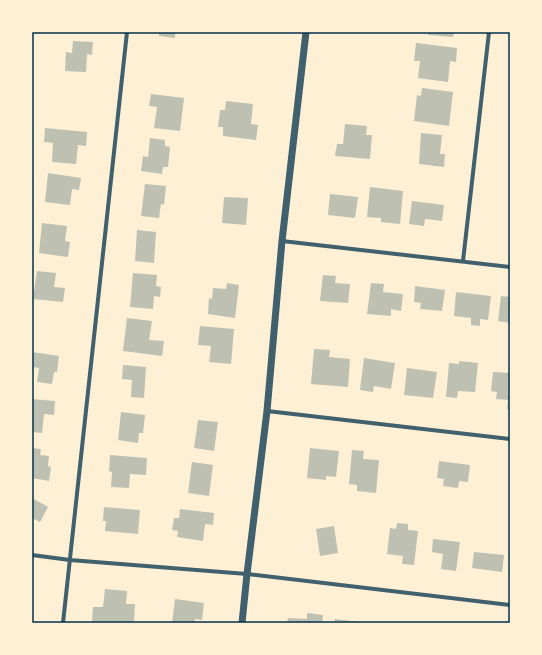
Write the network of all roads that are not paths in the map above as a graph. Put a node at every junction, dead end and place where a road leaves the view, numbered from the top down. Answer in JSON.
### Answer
{"nodes":[{"id":1,"x":127,"y":32,"type":"edge"},
{"id":2,"x":306,"y":32,"type":"edge"},
{"id":3,"x":489,"y":32,"type":"edge"},
{"id":4,"x":282,"y":241,"type":"junction"},
{"id":5,"x":463,"y":261,"type":"junction"},
{"id":6,"x":510,"y":267,"type":"edge"},
{"id":7,"x":267,"y":411,"type":"junction"},
{"id":8,"x":510,"y":439,"type":"edge"},
{"id":9,"x":32,"y":555,"type":"edge"},
{"id":10,"x":70,"y":560,"type":"junction"},
{"id":11,"x":247,"y":574,"type":"junction"},
{"id":12,"x":510,"y":605,"type":"edge"},
{"id":13,"x":63,"y":623,"type":"edge"},
{"id":14,"x":242,"y":623,"type":"edge"}],
"edges":[{"from":1,"to":10,"type":"street"},
{"from":2,"to":4,"type":"street"},
{"from":3,"to":5,"type":"street"},
{"from":4,"to":5,"type":"street"},
{"from":4,"to":7,"type":"street"},
{"from":5,"to":6,"type":"street"},
{"from":7,"to":8,"type":"street"},
{"from":7,"to":11,"type":"street"},
{"from":9,"to":10,"type":"street"},
{"from":10,"to":11,"type":"street"},
{"from":10,"to":13,"type":"street"},
{"from":11,"to":12,"type":"street"},
{"from":11,"to":14,"type":"street"}]}
